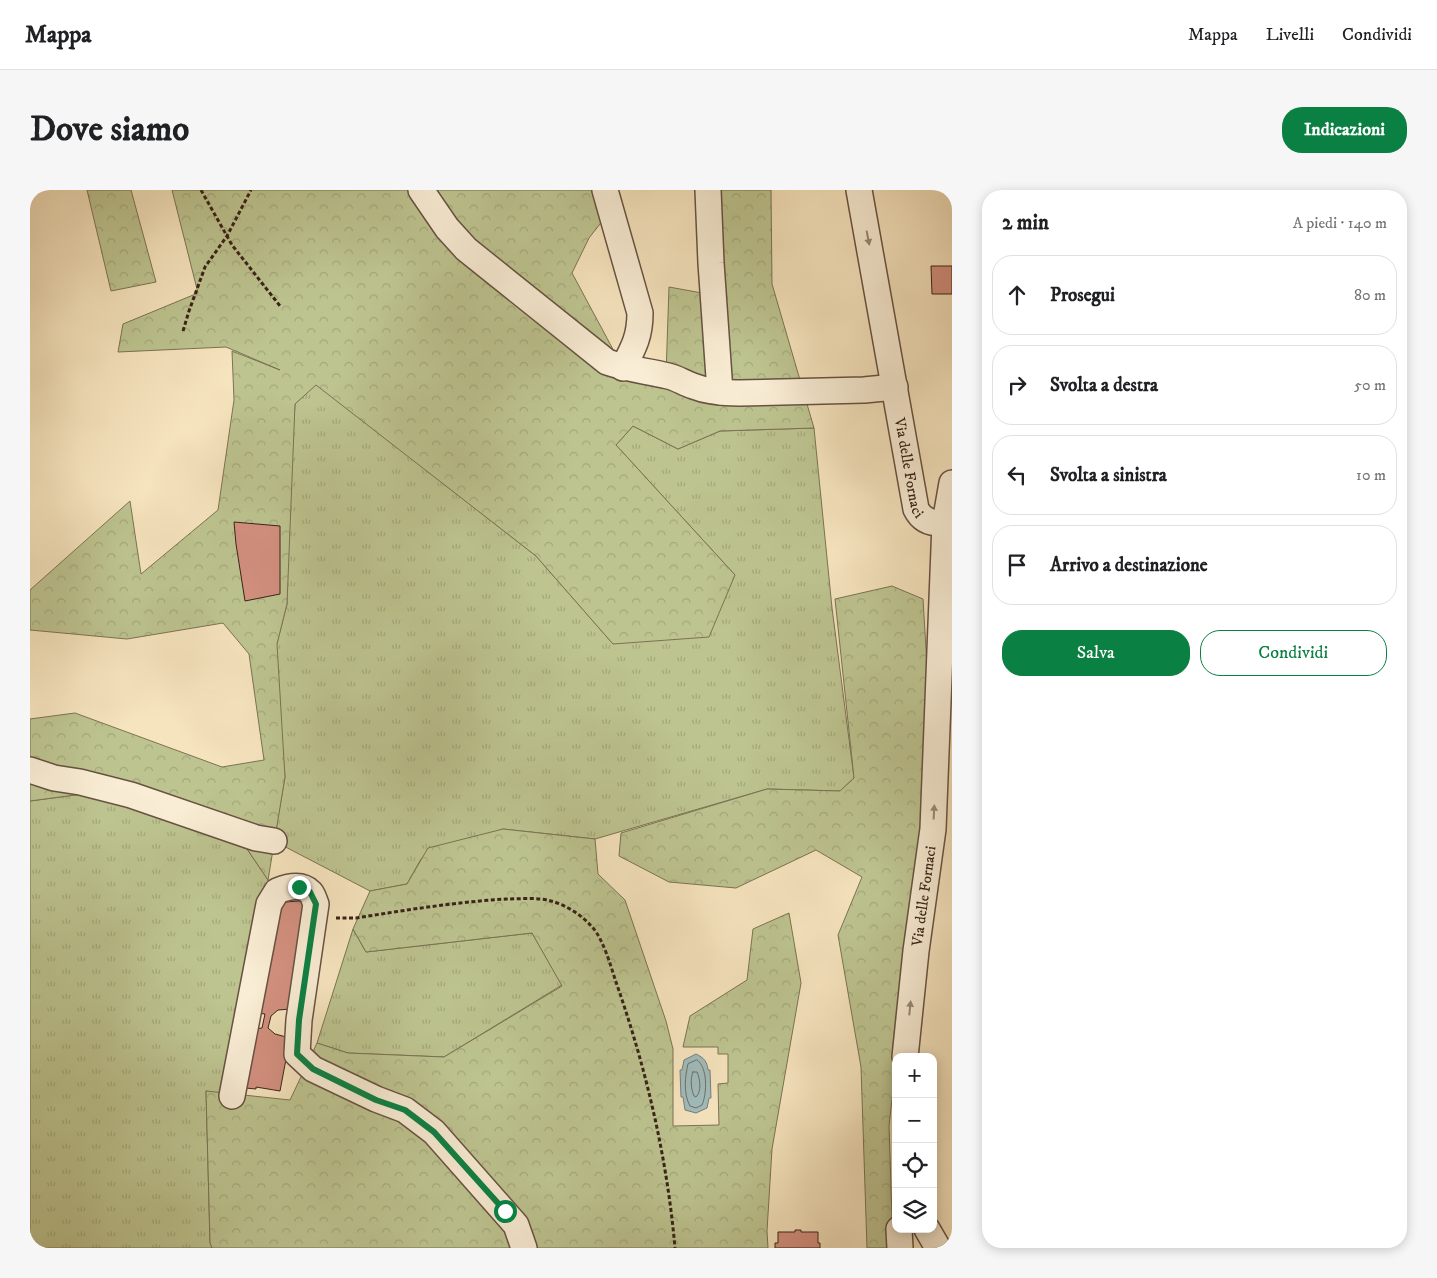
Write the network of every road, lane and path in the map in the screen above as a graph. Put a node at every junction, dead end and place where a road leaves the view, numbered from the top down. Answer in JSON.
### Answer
{"nodes":[{"id":1,"x":201,"y":190,"type":"edge"},
{"id":2,"x":251,"y":190,"type":"edge"},
{"id":3,"x":421,"y":190,"type":"edge"},
{"id":4,"x":605,"y":190,"type":"edge"},
{"id":5,"x":708,"y":190,"type":"edge"},
{"id":6,"x":860,"y":190,"type":"edge"},
{"id":7,"x":227,"y":236,"type":"junction"},
{"id":8,"x":280,"y":306,"type":"dead end"},
{"id":9,"x":183,"y":332,"type":"dead end"},
{"id":10,"x":623,"y":368,"type":"junction"},
{"id":11,"x":895,"y":387,"type":"junction"},
{"id":12,"x":720,"y":392,"type":"junction"},
{"id":13,"x":952,"y":483,"type":"edge"},
{"id":14,"x":945,"y":524,"type":"junction"},
{"id":15,"x":30,"y":770,"type":"edge"},
{"id":16,"x":274,"y":841,"type":"dead end"},
{"id":17,"x":314,"y":918,"type":"junction"},
{"id":18,"x":905,"y":1053,"type":"edge"},
{"id":19,"x":232,"y":1096,"type":"dead end"},
{"id":20,"x":899,"y":1233,"type":"edge"},
{"id":21,"x":929,"y":1233,"type":"edge"},
{"id":22,"x":524,"y":1248,"type":"edge"},
{"id":23,"x":675,"y":1248,"type":"edge"},
{"id":24,"x":900,"y":1248,"type":"edge"},
{"id":25,"x":938,"y":1248,"type":"edge"}],
"edges":[{"from":1,"to":7,"type":"path"},
{"from":2,"to":7,"type":"path"},
{"from":3,"to":10,"type":"street"},
{"from":4,"to":10,"type":"street"},
{"from":5,"to":12,"type":"street"},
{"from":6,"to":11,"type":"street","name":"Via delle Fornaci","one_way":true},
{"from":7,"to":8,"type":"path"},
{"from":7,"to":9,"type":"path"},
{"from":10,"to":12,"type":"street"},
{"from":11,"to":12,"type":"street"},
{"from":11,"to":14,"type":"street","name":"Via delle Fornaci"},
{"from":13,"to":14,"type":"street"},
{"from":18,"to":14,"type":"street","name":"Via delle Fornaci","one_way":true},
{"from":15,"to":16,"type":"street"},
{"from":17,"to":19,"type":"street"},
{"from":17,"to":22,"type":"street"},
{"from":17,"to":23,"type":"path"},
{"from":20,"to":24,"type":"street"},
{"from":21,"to":25,"type":"street"}]}
